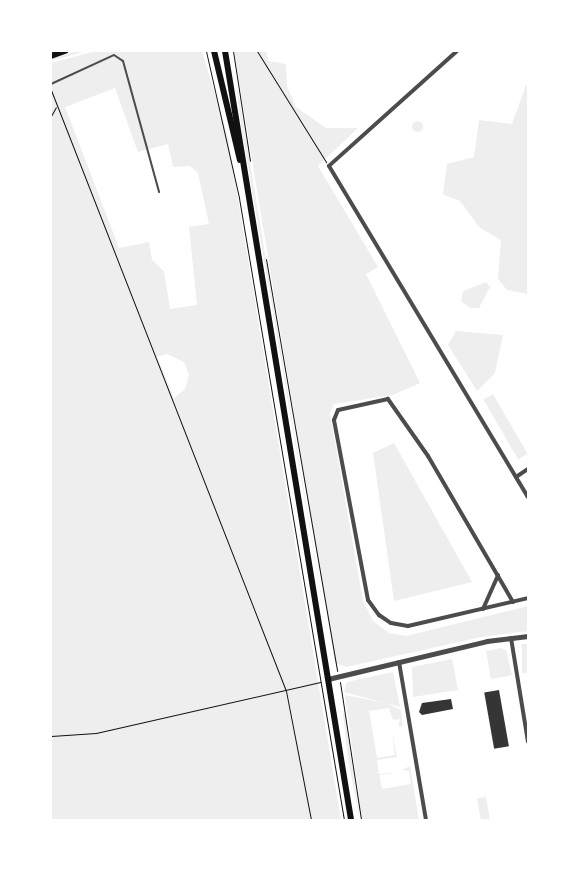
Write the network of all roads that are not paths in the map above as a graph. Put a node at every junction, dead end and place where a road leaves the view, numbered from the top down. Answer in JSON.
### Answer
{"nodes":[{"id":1,"x":65,"y":51,"type":"edge"},
{"id":2,"x":214,"y":51,"type":"edge"},
{"id":3,"x":225,"y":51,"type":"edge"},
{"id":4,"x":458,"y":51,"type":"edge"},
{"id":5,"x":51,"y":56,"type":"edge"},
{"id":6,"x":51,"y":84,"type":"edge"},
{"id":7,"x":242,"y":167,"type":"junction"},
{"id":8,"x":159,"y":192,"type":"dead end"},
{"id":9,"x":528,"y":469,"type":"edge"},
{"id":10,"x":516,"y":476,"type":"junction"},
{"id":11,"x":528,"y":497,"type":"edge"},
{"id":12,"x":498,"y":575,"type":"junction"},
{"id":13,"x":528,"y":598,"type":"edge"},
{"id":14,"x":513,"y":602,"type":"junction"},
{"id":15,"x":483,"y":609,"type":"junction"},
{"id":16,"x":528,"y":636,"type":"edge"},
{"id":17,"x":511,"y":638,"type":"junction"},
{"id":18,"x":399,"y":662,"type":"junction"},
{"id":19,"x":328,"y":679,"type":"junction"},
{"id":20,"x":526,"y":712,"type":"edge"},
{"id":21,"x":528,"y":742,"type":"edge"},
{"id":22,"x":352,"y":820,"type":"edge"},
{"id":23,"x":426,"y":820,"type":"edge"}],
"edges":[{"from":1,"to":5,"type":"main road"},
{"from":2,"to":7,"type":"main road"},
{"from":3,"to":7,"type":"main road"},
{"from":4,"to":10,"type":"street"},
{"from":6,"to":8,"type":"lane"},
{"from":7,"to":19,"type":"main road"},
{"from":9,"to":10,"type":"street"},
{"from":10,"to":11,"type":"street"},
{"from":12,"to":14,"type":"street"},
{"from":12,"to":15,"type":"street"},
{"from":12,"to":15,"type":"street"},
{"from":13,"to":14,"type":"street"},
{"from":14,"to":15,"type":"street"},
{"from":16,"to":17,"type":"street"},
{"from":17,"to":18,"type":"street"},
{"from":17,"to":20,"type":"street"},
{"from":18,"to":19,"type":"street"},
{"from":18,"to":23,"type":"street"},
{"from":19,"to":22,"type":"main road"},
{"from":20,"to":21,"type":"street"}]}
